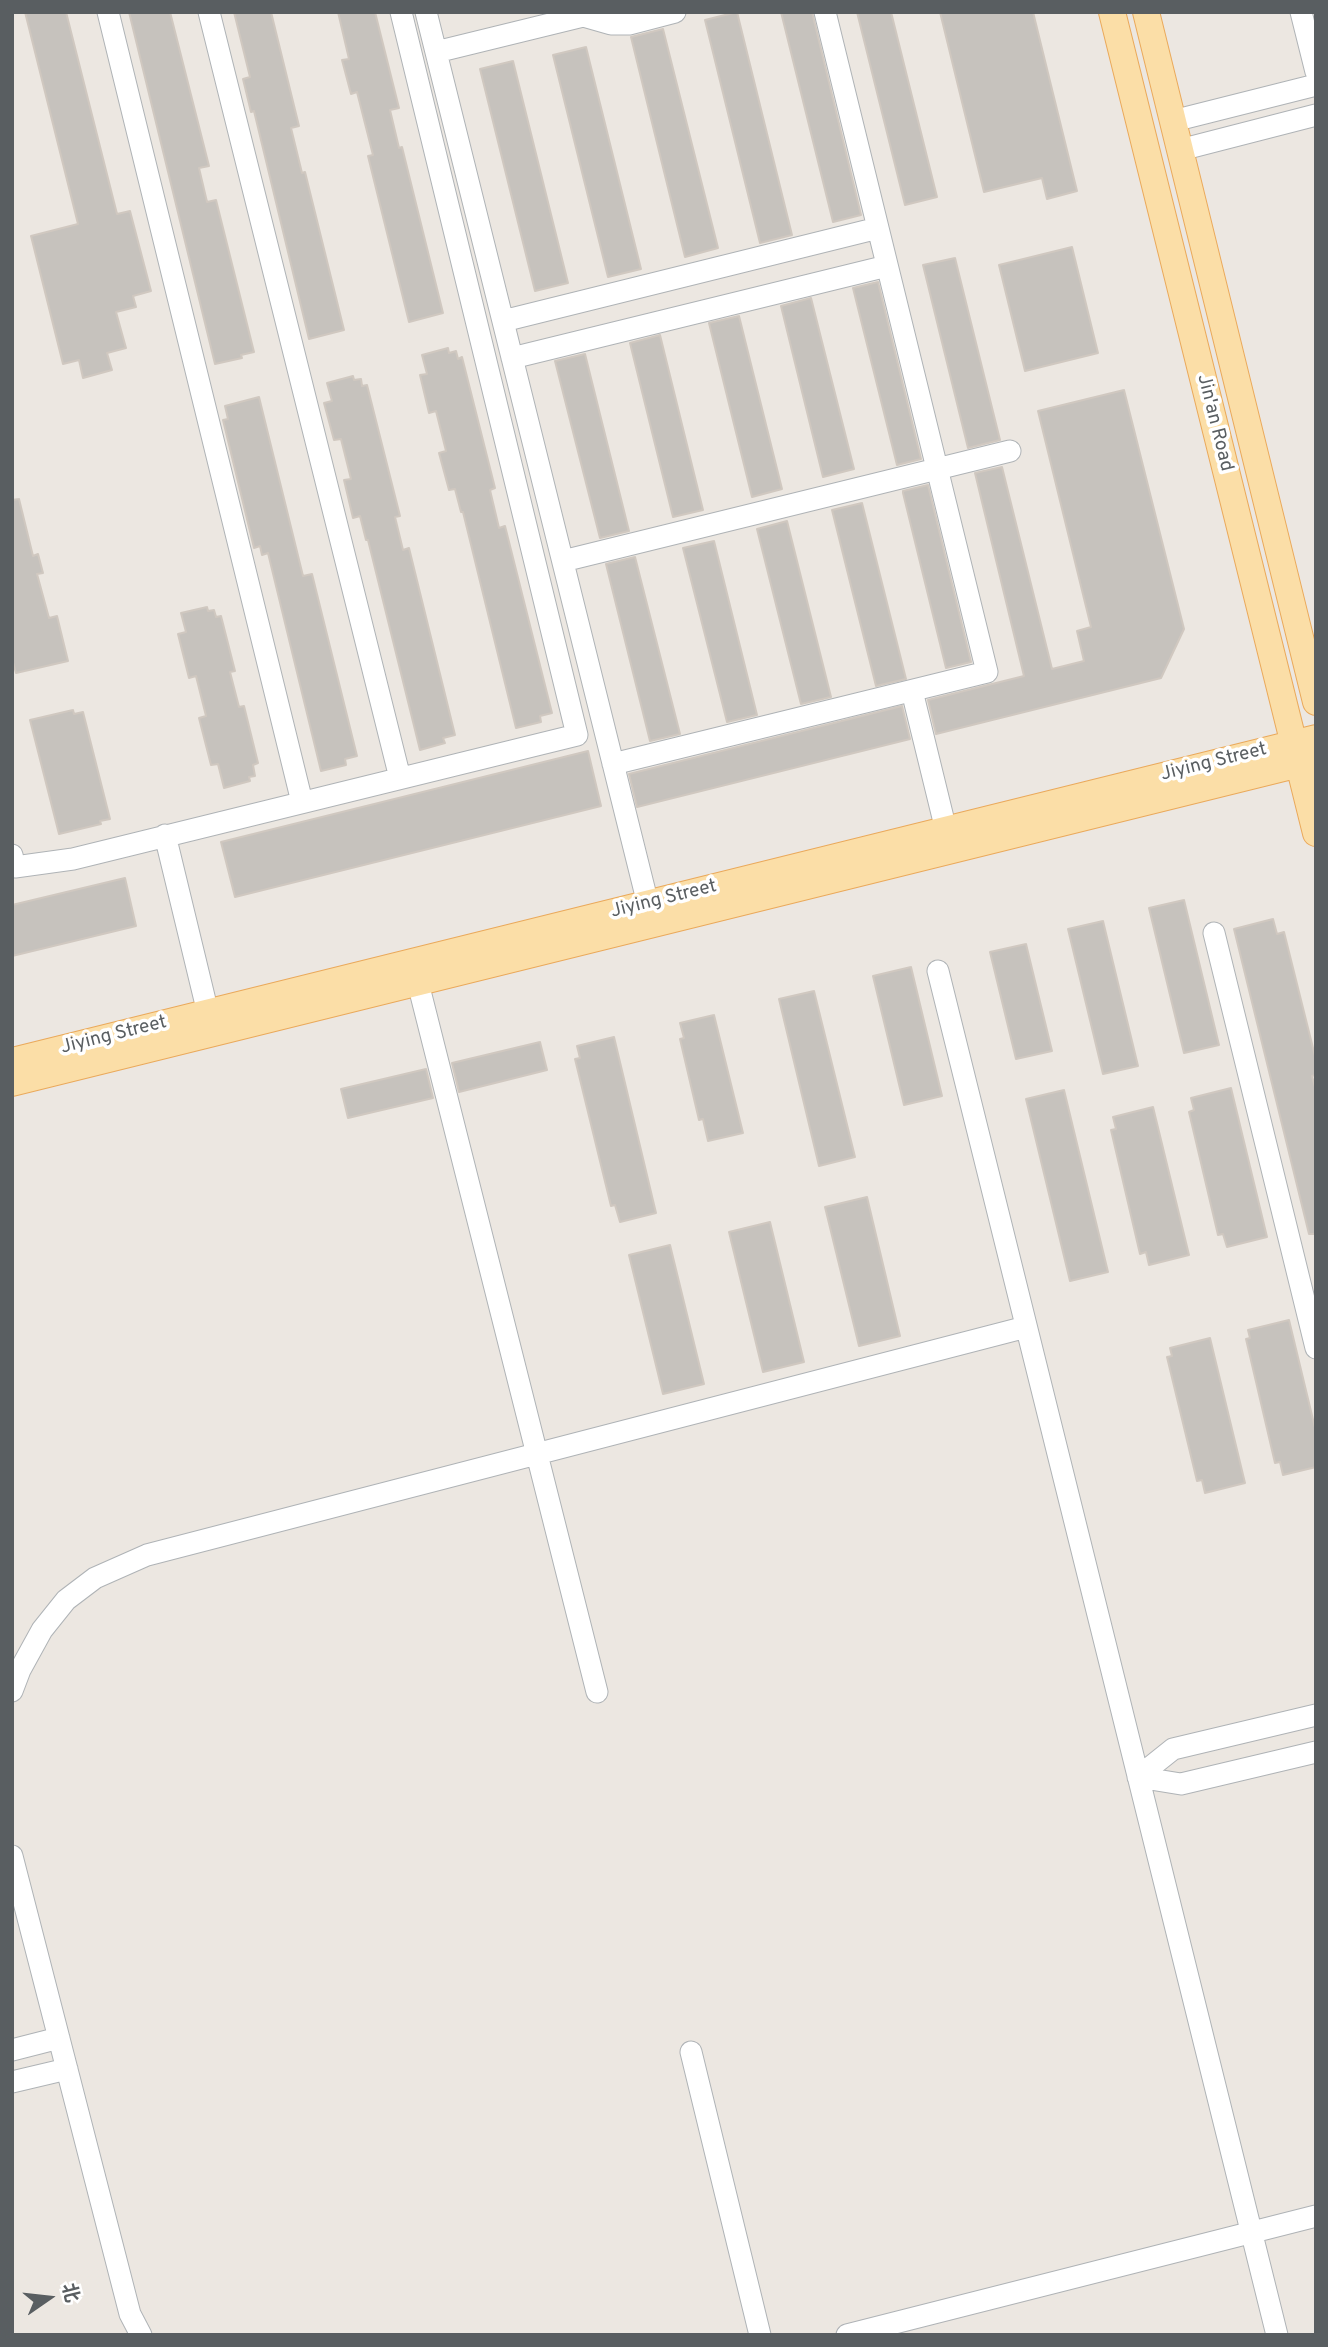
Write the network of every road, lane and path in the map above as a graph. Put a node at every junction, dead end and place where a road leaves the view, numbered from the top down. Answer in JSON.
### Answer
{"nodes":[{"id":1,"x":108,"y":12,"type":"edge"},
{"id":2,"x":209,"y":12,"type":"edge"},
{"id":3,"x":401,"y":12,"type":"edge"},
{"id":4,"x":426,"y":12,"type":"edge"},
{"id":5,"x":675,"y":12,"type":"edge"},
{"id":6,"x":825,"y":12,"type":"edge"},
{"id":7,"x":1112,"y":12,"type":"edge"},
{"id":8,"x":1146,"y":12,"type":"edge"},
{"id":9,"x":1301,"y":12,"type":"edge"},
{"id":10,"x":584,"y":14,"type":"edge"},
{"id":11,"x":436,"y":52,"type":"junction"},
{"id":12,"x":1316,"y":72,"type":"edge"},
{"id":13,"x":1316,"y":85,"type":"edge"},
{"id":14,"x":1316,"y":115,"type":"edge"},
{"id":15,"x":1173,"y":121,"type":"junction"},
{"id":16,"x":1180,"y":150,"type":"junction"},
{"id":17,"x":878,"y":228,"type":"junction"},
{"id":18,"x":887,"y":266,"type":"junction"},
{"id":19,"x":503,"y":321,"type":"junction"},
{"id":20,"x":512,"y":358,"type":"junction"},
{"id":21,"x":1010,"y":451,"type":"dead end"},
{"id":22,"x":937,"y":469,"type":"junction"},
{"id":23,"x":563,"y":561,"type":"junction"},
{"id":24,"x":912,"y":691,"type":"junction"},
{"id":25,"x":1316,"y":702,"type":"edge"},
{"id":26,"x":1306,"y":752,"type":"edge"},
{"id":27,"x":613,"y":764,"type":"junction"},
{"id":28,"x":400,"y":778,"type":"junction"},
{"id":29,"x":302,"y":802,"type":"junction"},
{"id":30,"x":946,"y":830,"type":"junction"},
{"id":31,"x":1316,"y":833,"type":"edge"},
{"id":32,"x":165,"y":835,"type":"junction"},
{"id":33,"x":12,"y":855,"type":"edge"},
{"id":34,"x":648,"y":904,"type":"junction"},
{"id":35,"x":1214,"y":933,"type":"dead end"},
{"id":36,"x":938,"y":971,"type":"dead end"},
{"id":37,"x":418,"y":983,"type":"junction"},
{"id":38,"x":208,"y":1013,"type":"junction"},
{"id":39,"x":12,"y":1061,"type":"edge"},
{"id":40,"x":12,"y":1083,"type":"edge"},
{"id":41,"x":1026,"y":1327,"type":"junction"},
{"id":42,"x":1316,"y":1348,"type":"edge"},
{"id":43,"x":536,"y":1454,"type":"junction"},
{"id":44,"x":12,"y":1691,"type":"edge"},
{"id":45,"x":597,"y":1692,"type":"dead end"},
{"id":46,"x":1316,"y":1715,"type":"edge"},
{"id":47,"x":1316,"y":1752,"type":"edge"},
{"id":48,"x":1138,"y":1777,"type":"junction"},
{"id":49,"x":12,"y":1856,"type":"edge"},
{"id":50,"x":59,"y":2038,"type":"junction"},
{"id":51,"x":12,"y":2050,"type":"edge"},
{"id":52,"x":691,"y":2052,"type":"dead end"},
{"id":53,"x":67,"y":2068,"type":"junction"},
{"id":54,"x":12,"y":2082,"type":"edge"},
{"id":55,"x":1316,"y":2216,"type":"edge"},
{"id":56,"x":1251,"y":2232,"type":"junction"},
{"id":57,"x":141,"y":2335,"type":"edge"},
{"id":58,"x":760,"y":2335,"type":"edge"},
{"id":59,"x":847,"y":2335,"type":"edge"},
{"id":60,"x":1277,"y":2335,"type":"edge"}],
"edges":[{"from":1,"to":29,"type":"lane"},
{"from":2,"to":28,"type":"lane"},
{"from":3,"to":28,"type":"lane"},
{"from":4,"to":11,"type":"lane"},
{"from":5,"to":10,"type":"lane"},
{"from":6,"to":17,"type":"lane"},
{"from":7,"to":26,"type":"main road","name":"Jin'an Road"},
{"from":8,"to":15,"type":"main road","name":"Jin'an Road"},
{"from":9,"to":12,"type":"lane"},
{"from":10,"to":11,"type":"lane"},
{"from":11,"to":19,"type":"lane"},
{"from":13,"to":15,"type":"lane"},
{"from":14,"to":16,"type":"lane"},
{"from":15,"to":16,"type":"main road","name":"Jin'an Road"},
{"from":16,"to":25,"type":"main road","name":"Jin'an Road"},
{"from":17,"to":18,"type":"lane"},
{"from":17,"to":19,"type":"lane"},
{"from":18,"to":20,"type":"lane"},
{"from":18,"to":22,"type":"lane"},
{"from":19,"to":20,"type":"lane"},
{"from":20,"to":23,"type":"lane"},
{"from":21,"to":22,"type":"lane"},
{"from":22,"to":23,"type":"lane"},
{"from":22,"to":24,"type":"lane"},
{"from":23,"to":27,"type":"lane"},
{"from":24,"to":27,"type":"lane"},
{"from":24,"to":30,"type":"lane"},
{"from":26,"to":30,"type":"main road","name":"Jiying Street"},
{"from":26,"to":31,"type":"main road","name":"Jin'an Road"},
{"from":26,"to":37,"type":"main road","name":"Jiying Street"},
{"from":27,"to":34,"type":"lane"},
{"from":28,"to":29,"type":"lane"},
{"from":29,"to":32,"type":"lane"},
{"from":30,"to":34,"type":"main road","name":"Jiying Street"},
{"from":32,"to":33,"type":"lane"},
{"from":32,"to":38,"type":"lane"},
{"from":34,"to":38,"type":"main road","name":"Jiying Street"},
{"from":35,"to":42,"type":"lane"},
{"from":36,"to":41,"type":"lane"},
{"from":37,"to":40,"type":"main road","name":"Jiying Street"},
{"from":37,"to":43,"type":"lane"},
{"from":38,"to":39,"type":"main road","name":"Jiying Street"},
{"from":41,"to":43,"type":"lane"},
{"from":41,"to":48,"type":"lane"},
{"from":43,"to":44,"type":"lane"},
{"from":43,"to":45,"type":"lane"},
{"from":46,"to":48,"type":"lane"},
{"from":47,"to":48,"type":"lane"},
{"from":48,"to":56,"type":"lane"},
{"from":49,"to":50,"type":"lane"},
{"from":50,"to":51,"type":"lane"},
{"from":50,"to":53,"type":"lane"},
{"from":52,"to":58,"type":"lane"},
{"from":53,"to":54,"type":"lane"},
{"from":53,"to":57,"type":"lane"},
{"from":55,"to":56,"type":"lane"},
{"from":56,"to":59,"type":"lane"},
{"from":56,"to":60,"type":"lane"}]}
